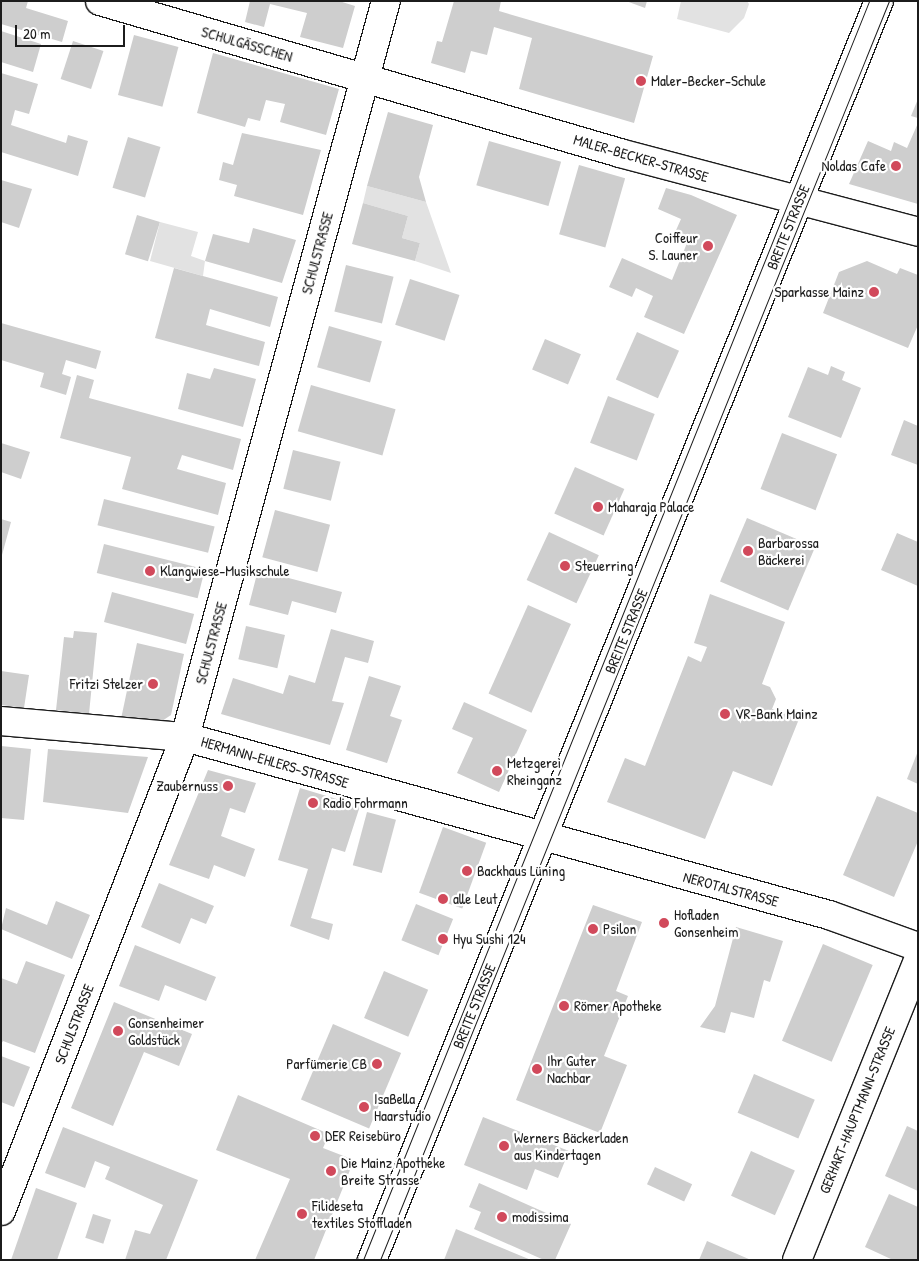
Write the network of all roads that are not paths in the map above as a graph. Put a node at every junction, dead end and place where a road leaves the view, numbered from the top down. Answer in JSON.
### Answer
{"nodes":[{"id":1,"x":100,"y":1,"type":"edge"},
{"id":2,"x":386,"y":1,"type":"edge"},
{"id":3,"x":879,"y":1,"type":"edge"},
{"id":4,"x":365,"y":78,"type":"junction"},
{"id":5,"x":799,"y":201,"type":"junction"},
{"id":6,"x":918,"y":232,"type":"edge"},
{"id":7,"x":1,"y":721,"type":"edge"},
{"id":8,"x":185,"y":737,"type":"junction"},
{"id":9,"x":543,"y":837,"type":"junction"},
{"id":10,"x":918,"y":948,"type":"edge"},
{"id":11,"x":918,"y":960,"type":"edge"},
{"id":12,"x":1,"y":1211,"type":"edge"},
{"id":13,"x":372,"y":1260,"type":"edge"},
{"id":14,"x":797,"y":1260,"type":"edge"}],
"edges":[{"from":1,"to":4,"type":"street","name":"SCHULGÄSSCHEN"},
{"from":2,"to":4,"type":"street","name":"SCHULSTRASSE"},
{"from":3,"to":5,"type":"street","name":"BREITE STRASSE"},
{"from":4,"to":5,"type":"street","name":"MALER-BECKER-STRASSE"},
{"from":4,"to":8,"type":"street","name":"SCHULSTRASSE"},
{"from":5,"to":6,"type":"street","name":"MALER-BECKER-STRASSE"},
{"from":5,"to":9,"type":"street","name":"BREITE STRASSE"},
{"from":7,"to":8,"type":"street","name":"HERMANN-EHLERS-STRASSE"},
{"from":8,"to":9,"type":"street","name":"HERMANN-EHLERS-STRASSE"},
{"from":8,"to":12,"type":"street","name":"SCHULSTRASSE"},
{"from":9,"to":10,"type":"street","name":"NEROTALSTRASSE"},
{"from":9,"to":13,"type":"street","name":"BREITE STRASSE"},
{"from":11,"to":14,"type":"street","name":"GERHART-HAUPTMANN-STRASSE"}]}
